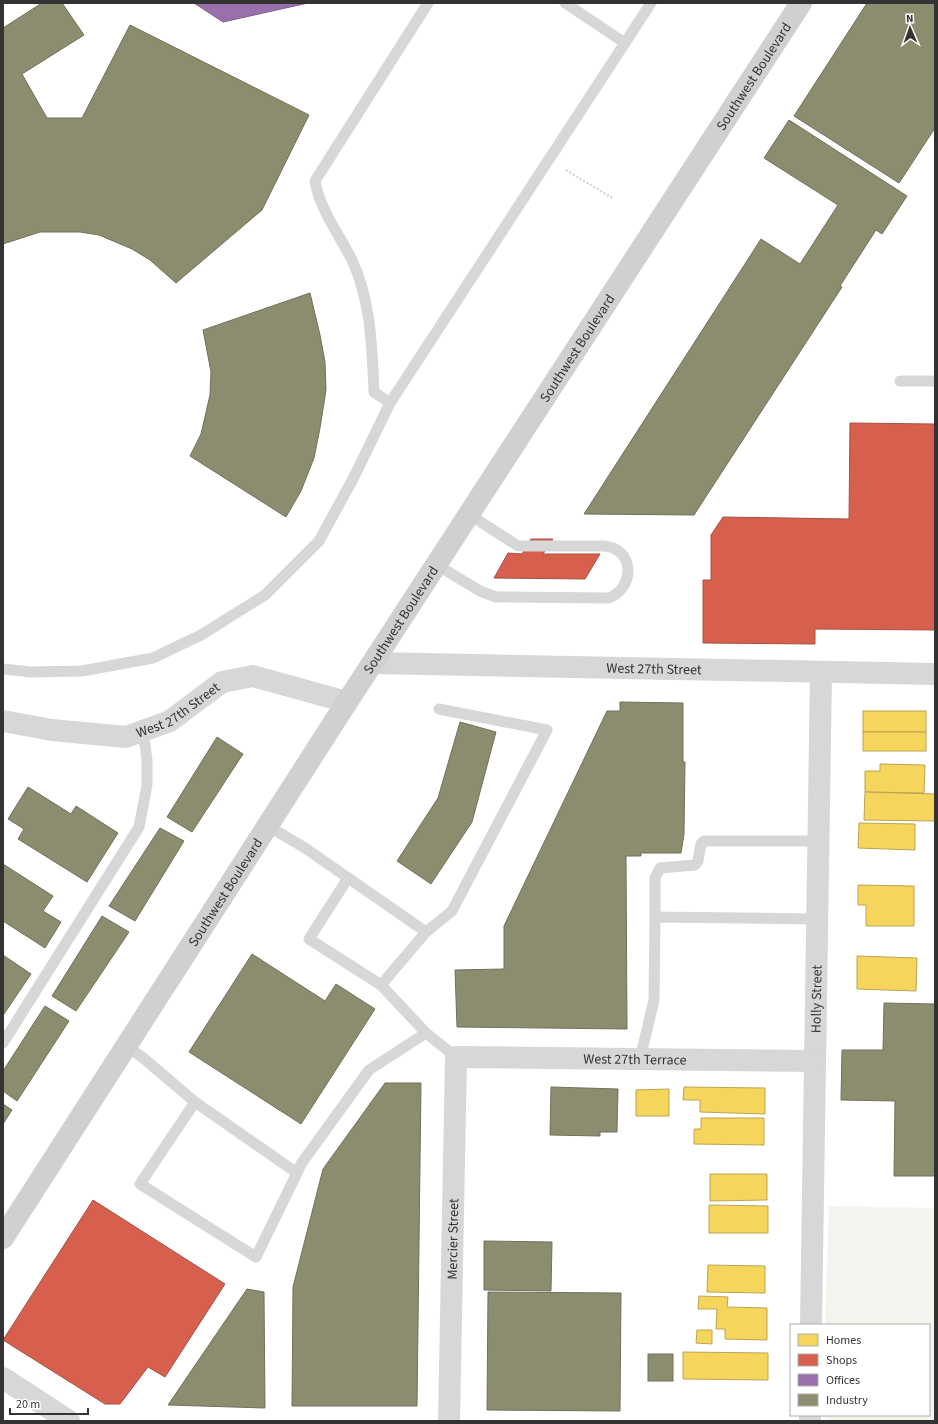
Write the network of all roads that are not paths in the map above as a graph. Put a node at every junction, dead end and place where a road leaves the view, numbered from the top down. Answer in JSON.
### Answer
{"nodes":[{"id":1,"x":428,"y":3,"type":"edge"},
{"id":2,"x":565,"y":3,"type":"edge"},
{"id":3,"x":651,"y":3,"type":"edge"},
{"id":4,"x":801,"y":3,"type":"edge"},
{"id":5,"x":625,"y":43,"type":"junction"},
{"id":6,"x":900,"y":381,"type":"dead end"},
{"id":7,"x":935,"y":381,"type":"edge"},
{"id":8,"x":390,"y":403,"type":"junction"},
{"id":9,"x":470,"y":515,"type":"junction"},
{"id":10,"x":437,"y":565,"type":"junction"},
{"id":11,"x":374,"y":663,"type":"junction"},
{"id":12,"x":3,"y":669,"type":"edge"},
{"id":13,"x":821,"y":673,"type":"junction"},
{"id":14,"x":935,"y":674,"type":"edge"},
{"id":15,"x":347,"y":702,"type":"junction"},
{"id":16,"x":439,"y":709,"type":"dead end"},
{"id":17,"x":3,"y":720,"type":"edge"},
{"id":18,"x":143,"y":731,"type":"junction"},
{"id":19,"x":268,"y":826,"type":"junction"},
{"id":20,"x":818,"y":841,"type":"junction"},
{"id":21,"x":348,"y":878,"type":"junction"},
{"id":22,"x":655,"y":917,"type":"junction"},
{"id":23,"x":817,"y":919,"type":"junction"},
{"id":24,"x":426,"y":932,"type":"junction"},
{"id":25,"x":381,"y":985,"type":"junction"},
{"id":26,"x":426,"y":1033,"type":"junction"},
{"id":27,"x":3,"y":1043,"type":"edge"},
{"id":28,"x":126,"y":1046,"type":"junction"},
{"id":29,"x":456,"y":1057,"type":"junction"},
{"id":30,"x":640,"y":1058,"type":"junction"},
{"id":31,"x":815,"y":1061,"type":"junction"},
{"id":32,"x":195,"y":1102,"type":"junction"},
{"id":33,"x":297,"y":1173,"type":"junction"},
{"id":34,"x":3,"y":1238,"type":"edge"},
{"id":35,"x":811,"y":1324,"type":"edge"},
{"id":36,"x":3,"y":1378,"type":"edge"},
{"id":37,"x":69,"y":1421,"type":"edge"},
{"id":38,"x":449,"y":1421,"type":"edge"}],
"edges":[{"from":1,"to":8,"type":"lane"},
{"from":2,"to":5,"type":"lane"},
{"from":3,"to":5,"type":"lane"},
{"from":4,"to":9,"type":"main road","name":"Southwest Boulevard"},
{"from":5,"to":8,"type":"lane"},
{"from":6,"to":7,"type":"lane"},
{"from":8,"to":12,"type":"lane"},
{"from":9,"to":10,"type":"main road","name":"Southwest Boulevard"},
{"from":9,"to":10,"type":"lane"},
{"from":10,"to":11,"type":"main road","name":"Southwest Boulevard"},
{"from":11,"to":13,"type":"street","name":"West 27th Street"},
{"from":11,"to":15,"type":"main road","name":"Southwest Boulevard"},
{"from":13,"to":14,"type":"street","name":"West 27th Street"},
{"from":13,"to":20,"type":"street","name":"Holly Street"},
{"from":15,"to":18,"type":"street","name":"West 27th Street"},
{"from":15,"to":19,"type":"main road","name":"Southwest Boulevard"},
{"from":16,"to":24,"type":"lane"},
{"from":17,"to":18,"type":"street","name":"West 27th Street"},
{"from":18,"to":27,"type":"lane"},
{"from":19,"to":21,"type":"lane"},
{"from":19,"to":28,"type":"main road","name":"Southwest Boulevard"},
{"from":20,"to":22,"type":"lane"},
{"from":20,"to":23,"type":"street","name":"Holly Street"},
{"from":21,"to":24,"type":"lane"},
{"from":21,"to":25,"type":"lane"},
{"from":22,"to":23,"type":"lane"},
{"from":22,"to":30,"type":"lane"},
{"from":23,"to":31,"type":"street","name":"Holly Street"},
{"from":24,"to":25,"type":"lane"},
{"from":25,"to":26,"type":"lane"},
{"from":26,"to":29,"type":"lane"},
{"from":26,"to":33,"type":"lane"},
{"from":28,"to":32,"type":"lane"},
{"from":28,"to":34,"type":"main road","name":"Southwest Boulevard"},
{"from":29,"to":30,"type":"street","name":"West 27th Terrace"},
{"from":29,"to":38,"type":"street","name":"Mercier Street"},
{"from":30,"to":31,"type":"street","name":"West 27th Terrace"},
{"from":31,"to":35,"type":"street","name":"Holly Street"},
{"from":32,"to":33,"type":"lane"},
{"from":32,"to":33,"type":"lane"},
{"from":36,"to":37,"type":"street"}]}
